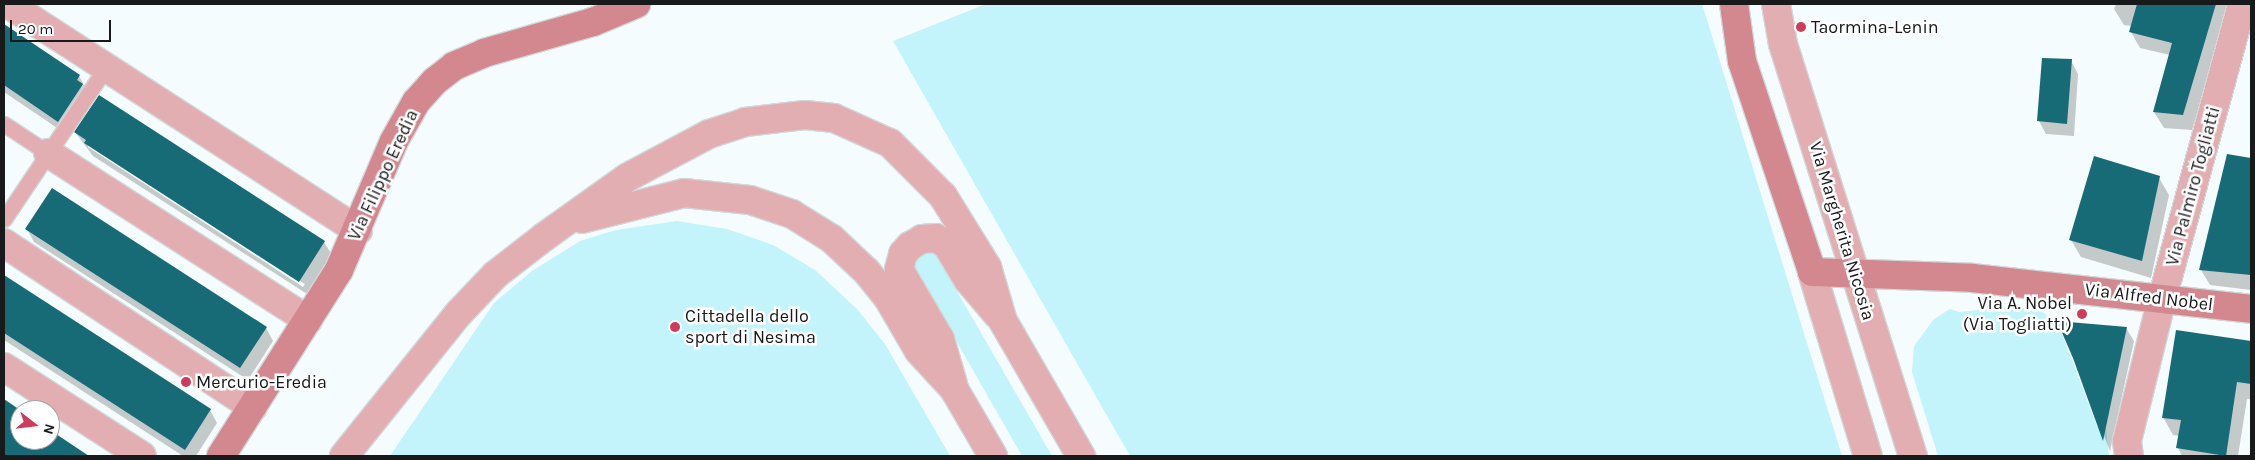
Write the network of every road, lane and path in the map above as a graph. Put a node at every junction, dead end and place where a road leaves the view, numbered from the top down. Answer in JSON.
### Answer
{"nodes":[{"id":1,"x":8,"y":4,"type":"edge"},
{"id":2,"x":636,"y":4,"type":"edge"},
{"id":3,"x":1734,"y":4,"type":"edge"},
{"id":4,"x":1776,"y":4,"type":"edge"},
{"id":5,"x":2242,"y":4,"type":"edge"},
{"id":6,"x":106,"y":67,"type":"junction"},
{"id":7,"x":4,"y":124,"type":"edge"},
{"id":8,"x":48,"y":153,"type":"junction"},
{"id":9,"x":4,"y":219,"type":"edge"},
{"id":10,"x":566,"y":224,"type":"junction"},
{"id":11,"x":358,"y":230,"type":"junction"},
{"id":12,"x":4,"y":242,"type":"edge"},
{"id":13,"x":1812,"y":272,"type":"junction"},
{"id":14,"x":1856,"y":274,"type":"junction"},
{"id":15,"x":2162,"y":299,"type":"junction"},
{"id":16,"x":2251,"y":310,"type":"edge"},
{"id":17,"x":308,"y":320,"type":"junction"},
{"id":18,"x":1003,"y":321,"type":"junction"},
{"id":19,"x":4,"y":367,"type":"edge"},
{"id":20,"x":954,"y":389,"type":"junction"},
{"id":21,"x":253,"y":407,"type":"junction"},
{"id":22,"x":142,"y":456,"type":"edge"},
{"id":23,"x":221,"y":456,"type":"edge"},
{"id":24,"x":344,"y":456,"type":"edge"},
{"id":25,"x":992,"y":456,"type":"edge"},
{"id":26,"x":1081,"y":456,"type":"edge"},
{"id":27,"x":1868,"y":456,"type":"edge"},
{"id":28,"x":1913,"y":456,"type":"edge"},
{"id":29,"x":2129,"y":456,"type":"edge"}],
"edges":[{"from":1,"to":6,"type":"street"},
{"from":2,"to":11,"type":"main road","name":"Via Filippo Eredia"},
{"from":3,"to":13,"type":"main road"},
{"from":4,"to":14,"type":"street","name":"Via Margherita Nicosia"},
{"from":5,"to":15,"type":"street","name":"Via Palmiro Togliatti"},
{"from":6,"to":8,"type":"lane"},
{"from":6,"to":11,"type":"street"},
{"from":7,"to":8,"type":"lane"},
{"from":8,"to":9,"type":"lane"},
{"from":8,"to":17,"type":"street"},
{"from":10,"to":18,"type":"street"},
{"from":10,"to":20,"type":"street"},
{"from":10,"to":24,"type":"street"},
{"from":11,"to":17,"type":"main road","name":"Via Filippo Eredia"},
{"from":12,"to":21,"type":"street"},
{"from":13,"to":14,"type":"main road","name":"Via Alfred Nobel"},
{"from":13,"to":27,"type":"street"},
{"from":14,"to":15,"type":"main road","name":"Via Alfred Nobel"},
{"from":14,"to":28,"type":"street","name":"Via Margherita Nicosia"},
{"from":15,"to":16,"type":"main road","name":"Via Alfred Nobel"},
{"from":15,"to":29,"type":"street","name":"Via Palmiro Togliatti"},
{"from":17,"to":21,"type":"main road","name":"Via Filippo Eredia"},
{"from":18,"to":20,"type":"street"},
{"from":18,"to":26,"type":"street"},
{"from":19,"to":22,"type":"street"},
{"from":20,"to":25,"type":"street"},
{"from":21,"to":23,"type":"main road","name":"Via Filippo Eredia"}]}
